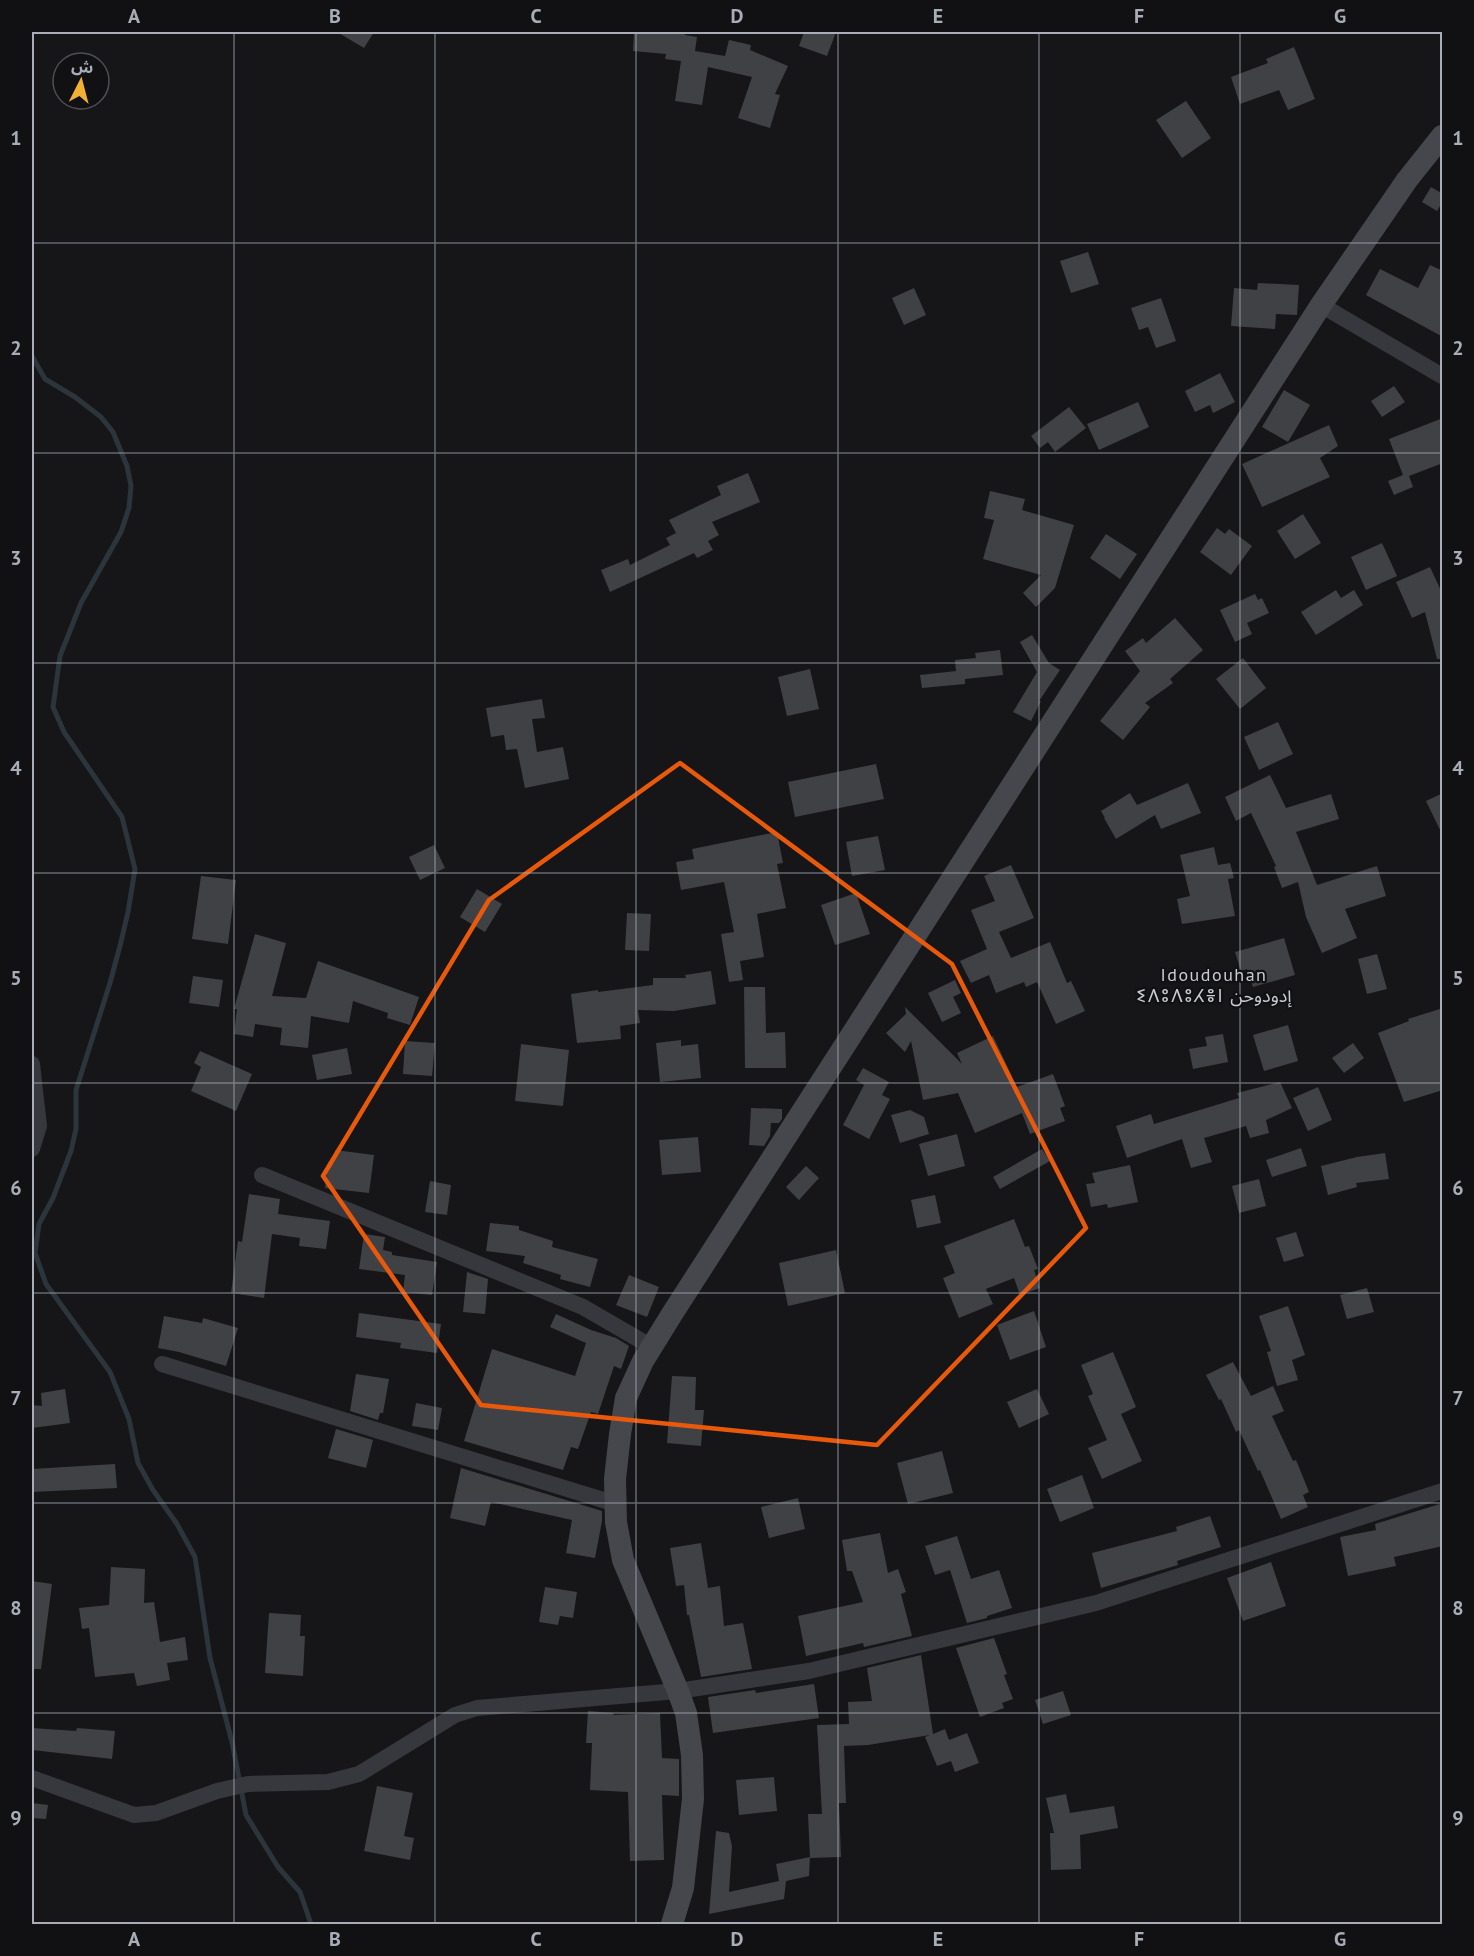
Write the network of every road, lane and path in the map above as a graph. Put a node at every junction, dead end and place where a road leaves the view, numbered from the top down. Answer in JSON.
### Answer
{"nodes":[{"id":1,"x":1443,"y":136,"type":"edge"},
{"id":2,"x":1321,"y":305,"type":"junction"},
{"id":3,"x":1443,"y":376,"type":"edge"},
{"id":4,"x":32,"y":1064,"type":"edge"},
{"id":5,"x":32,"y":1149,"type":"edge"},
{"id":6,"x":262,"y":1175,"type":"dead end"},
{"id":7,"x":652,"y":1347,"type":"junction"},
{"id":8,"x":162,"y":1364,"type":"dead end"},
{"id":9,"x":1443,"y":1491,"type":"edge"},
{"id":10,"x":616,"y":1503,"type":"junction"},
{"id":11,"x":678,"y":1691,"type":"junction"},
{"id":12,"x":32,"y":1778,"type":"edge"},
{"id":13,"x":672,"y":1924,"type":"edge"}],
"edges":[{"from":1,"to":2,"type":"street"},
{"from":2,"to":3,"type":"street"},
{"from":2,"to":7,"type":"street"},
{"from":4,"to":5,"type":"street"},
{"from":6,"to":7,"type":"street"},
{"from":7,"to":10,"type":"street"},
{"from":8,"to":10,"type":"street"},
{"from":9,"to":11,"type":"street"},
{"from":10,"to":11,"type":"street"},
{"from":11,"to":12,"type":"street"},
{"from":11,"to":13,"type":"street"}]}
